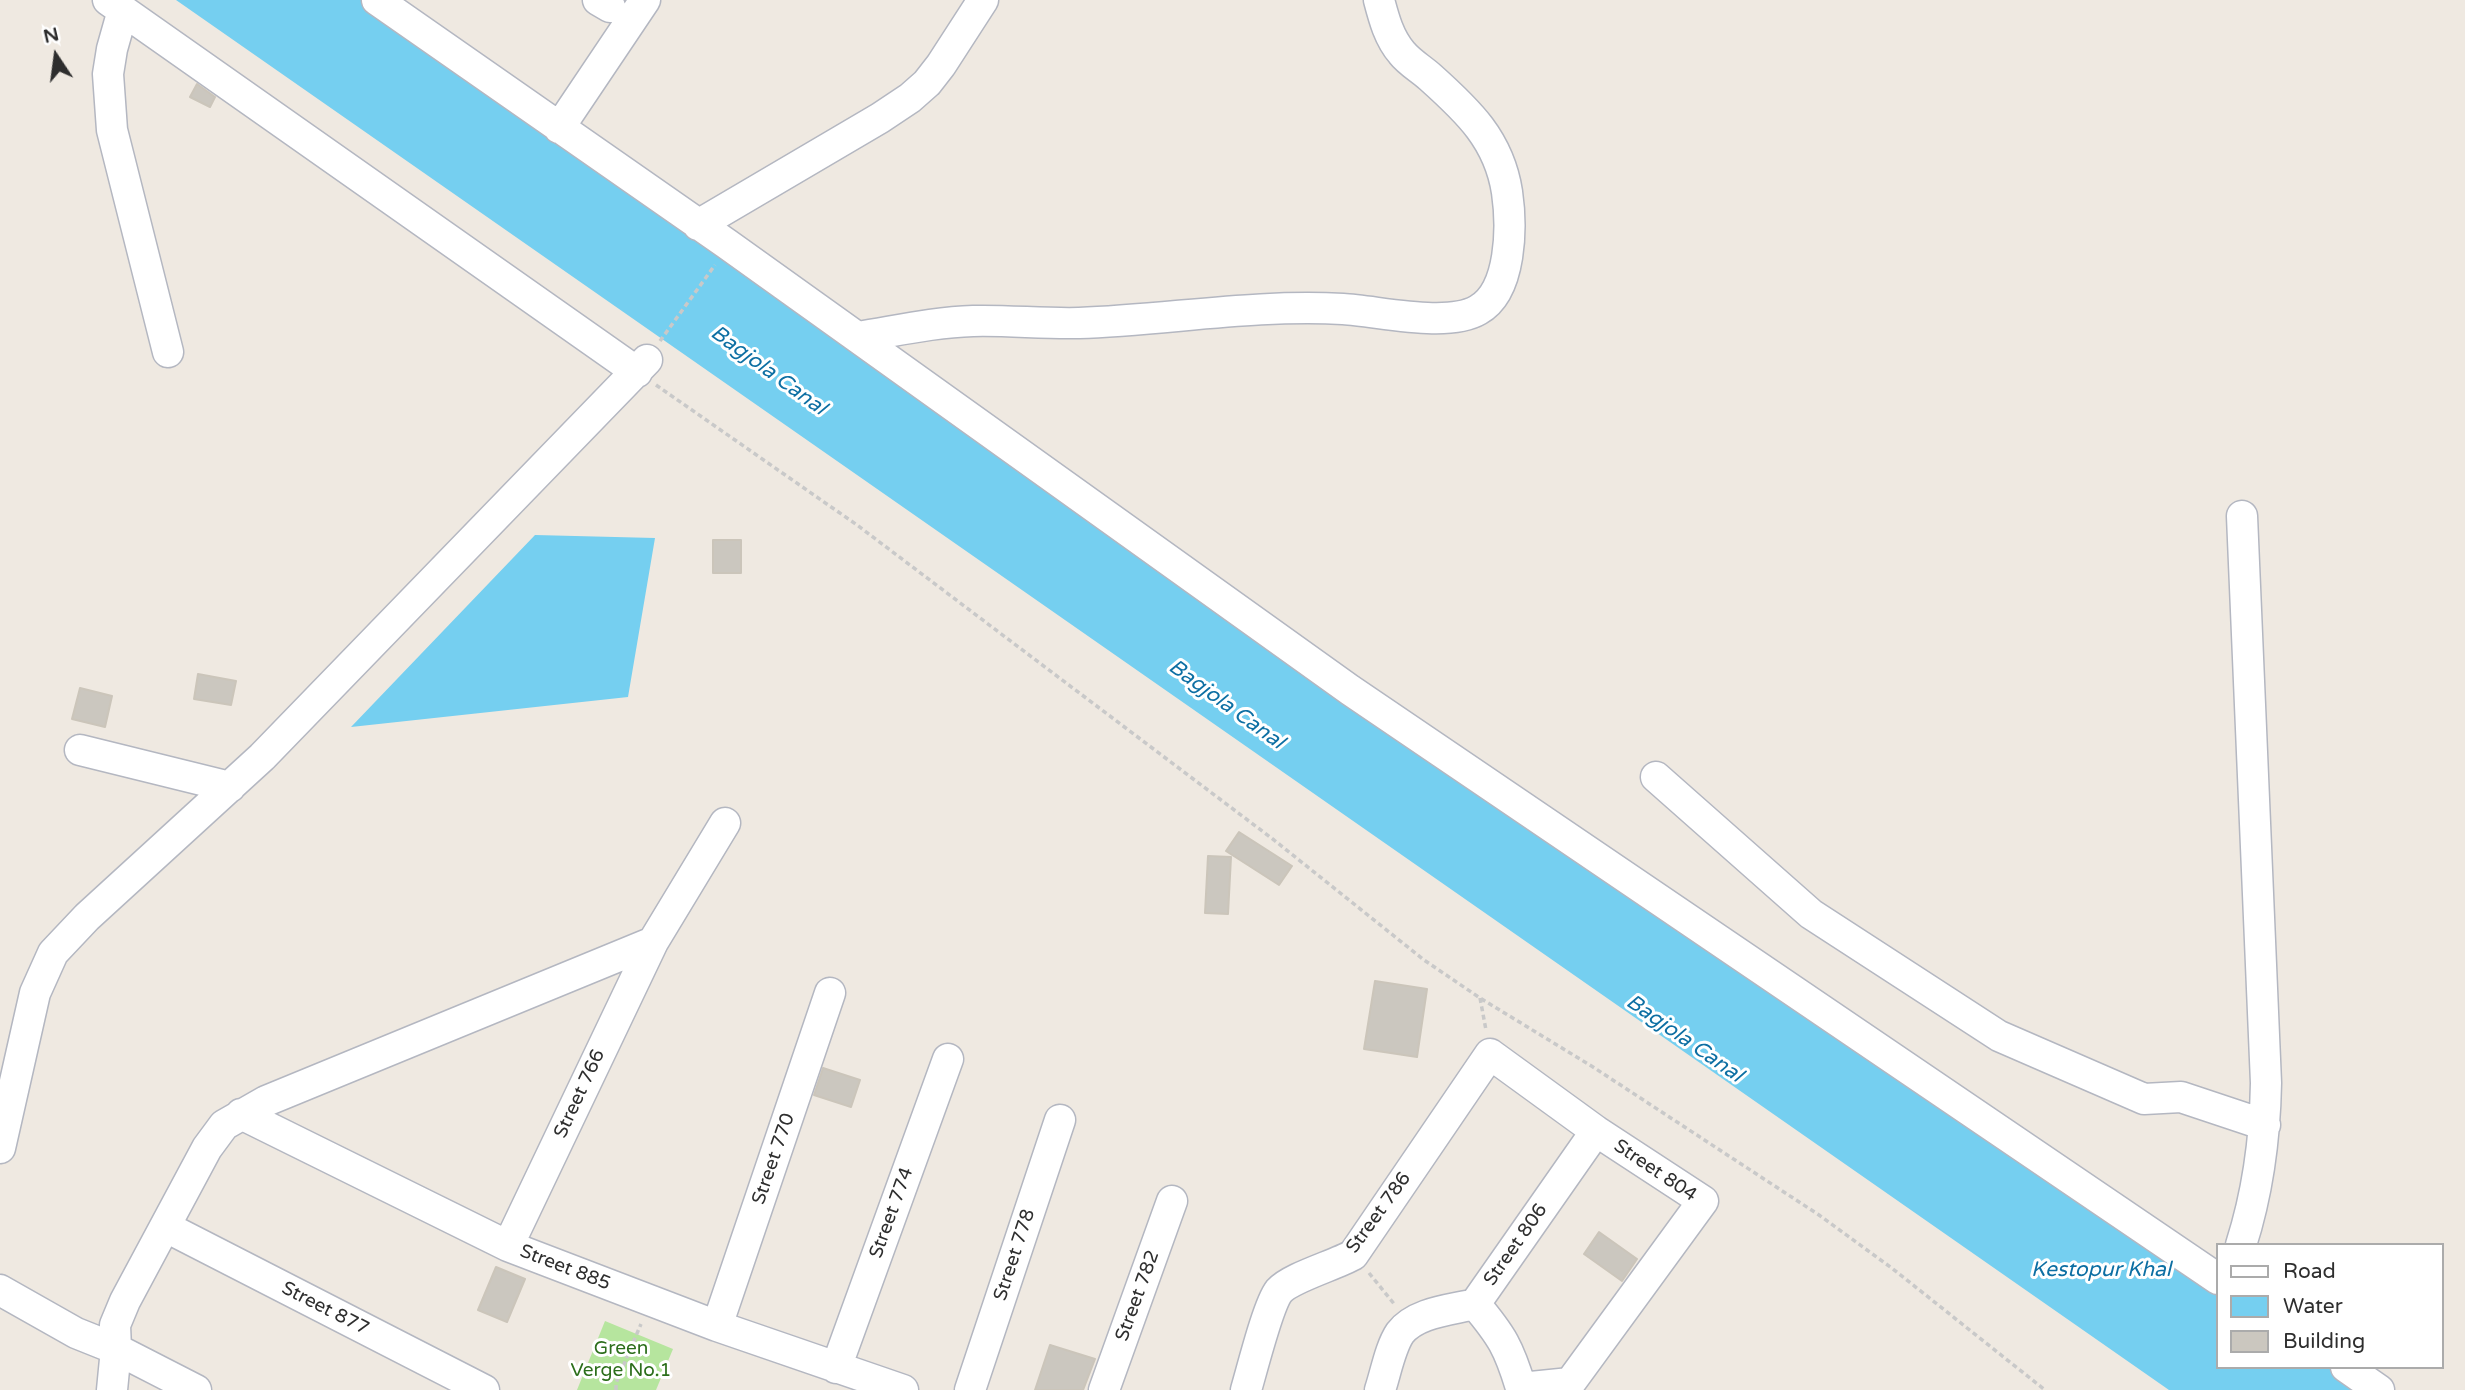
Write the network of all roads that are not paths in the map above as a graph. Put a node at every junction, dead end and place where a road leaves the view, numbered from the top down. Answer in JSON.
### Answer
{"nodes":[{"id":1,"x":377,"y":0,"type":"edge"},
{"id":2,"x":645,"y":0,"type":"edge"},
{"id":3,"x":983,"y":0,"type":"edge"},
{"id":4,"x":1379,"y":0,"type":"edge"},
{"id":5,"x":115,"y":5,"type":"edge"},
{"id":6,"x":559,"y":128,"type":"junction"},
{"id":7,"x":698,"y":225,"type":"junction"},
{"id":8,"x":858,"y":337,"type":"junction"},
{"id":9,"x":168,"y":352,"type":"dead end"},
{"id":10,"x":2242,"y":516,"type":"dead end"},
{"id":11,"x":80,"y":750,"type":"dead end"},
{"id":12,"x":1656,"y":777,"type":"dead end"},
{"id":13,"x":230,"y":787,"type":"junction"},
{"id":14,"x":725,"y":823,"type":"dead end"},
{"id":15,"x":653,"y":942,"type":"junction"},
{"id":16,"x":830,"y":993,"type":"dead end"},
{"id":17,"x":1490,"y":1054,"type":"joint"},
{"id":18,"x":948,"y":1059,"type":"dead end"},
{"id":19,"x":241,"y":1114,"type":"junction"},
{"id":20,"x":1060,"y":1120,"type":"dead end"},
{"id":21,"x":2265,"y":1125,"type":"junction"},
{"id":22,"x":1596,"y":1131,"type":"junction"},
{"id":23,"x":0,"y":1148,"type":"edge"},
{"id":24,"x":1172,"y":1201,"type":"dead end"},
{"id":25,"x":166,"y":1227,"type":"junction"},
{"id":26,"x":2242,"y":1243,"type":"edge"},
{"id":27,"x":508,"y":1246,"type":"junction"},
{"id":28,"x":2216,"y":1278,"type":"edge"},
{"id":29,"x":0,"y":1290,"type":"edge"},
{"id":30,"x":1475,"y":1304,"type":"junction"},
{"id":31,"x":717,"y":1326,"type":"junction"},
{"id":32,"x":116,"y":1349,"type":"junction"},
{"id":33,"x":836,"y":1368,"type":"junction"},
{"id":34,"x":2349,"y":1369,"type":"edge"},
{"id":35,"x":1521,"y":1389,"type":"edge"},
{"id":36,"x":112,"y":1390,"type":"edge"},
{"id":37,"x":196,"y":1390,"type":"edge"},
{"id":38,"x":484,"y":1390,"type":"edge"},
{"id":39,"x":903,"y":1390,"type":"edge"},
{"id":40,"x":970,"y":1390,"type":"edge"},
{"id":41,"x":1104,"y":1390,"type":"edge"},
{"id":42,"x":1246,"y":1390,"type":"edge"},
{"id":43,"x":1380,"y":1390,"type":"edge"},
{"id":44,"x":2379,"y":1390,"type":"edge"}],
"edges":[{"from":1,"to":6,"type":"street"},
{"from":2,"to":6,"type":"street"},
{"from":3,"to":7,"type":"street"},
{"from":4,"to":8,"type":"street"},
{"from":5,"to":9,"type":"street"},
{"from":5,"to":13,"type":"street"},
{"from":6,"to":7,"type":"street"},
{"from":7,"to":8,"type":"street"},
{"from":8,"to":28,"type":"street"},
{"from":10,"to":21,"type":"street"},
{"from":11,"to":13,"type":"street"},
{"from":12,"to":21,"type":"street"},
{"from":13,"to":23,"type":"street"},
{"from":14,"to":15,"type":"street","name":"Street 766"},
{"from":15,"to":19,"type":"street"},
{"from":15,"to":27,"type":"street","name":"Street 766"},
{"from":16,"to":31,"type":"street","name":"Street 770"},
{"from":17,"to":22,"type":"street","name":"Street 804"},
{"from":17,"to":42,"type":"street","name":"Street 786"},
{"from":18,"to":33,"type":"street","name":"Street 774"},
{"from":19,"to":25,"type":"street"},
{"from":19,"to":27,"type":"street","name":"Street 885"},
{"from":20,"to":40,"type":"street","name":"Street 778"},
{"from":21,"to":26,"type":"street"},
{"from":22,"to":30,"type":"street","name":"Street 806"},
{"from":22,"to":35,"type":"street","name":"Street 804"},
{"from":24,"to":41,"type":"street","name":"Street 782"},
{"from":25,"to":32,"type":"street"},
{"from":25,"to":38,"type":"street","name":"Street 877"},
{"from":27,"to":31,"type":"street","name":"Street 885"},
{"from":29,"to":32,"type":"street"},
{"from":30,"to":35,"type":"street"},
{"from":30,"to":43,"type":"street","name":"Street 806"},
{"from":31,"to":33,"type":"street","name":"Street 885"},
{"from":32,"to":36,"type":"street"},
{"from":32,"to":37,"type":"street"},
{"from":33,"to":39,"type":"street","name":"Street 885"},
{"from":34,"to":44,"type":"street"}]}
